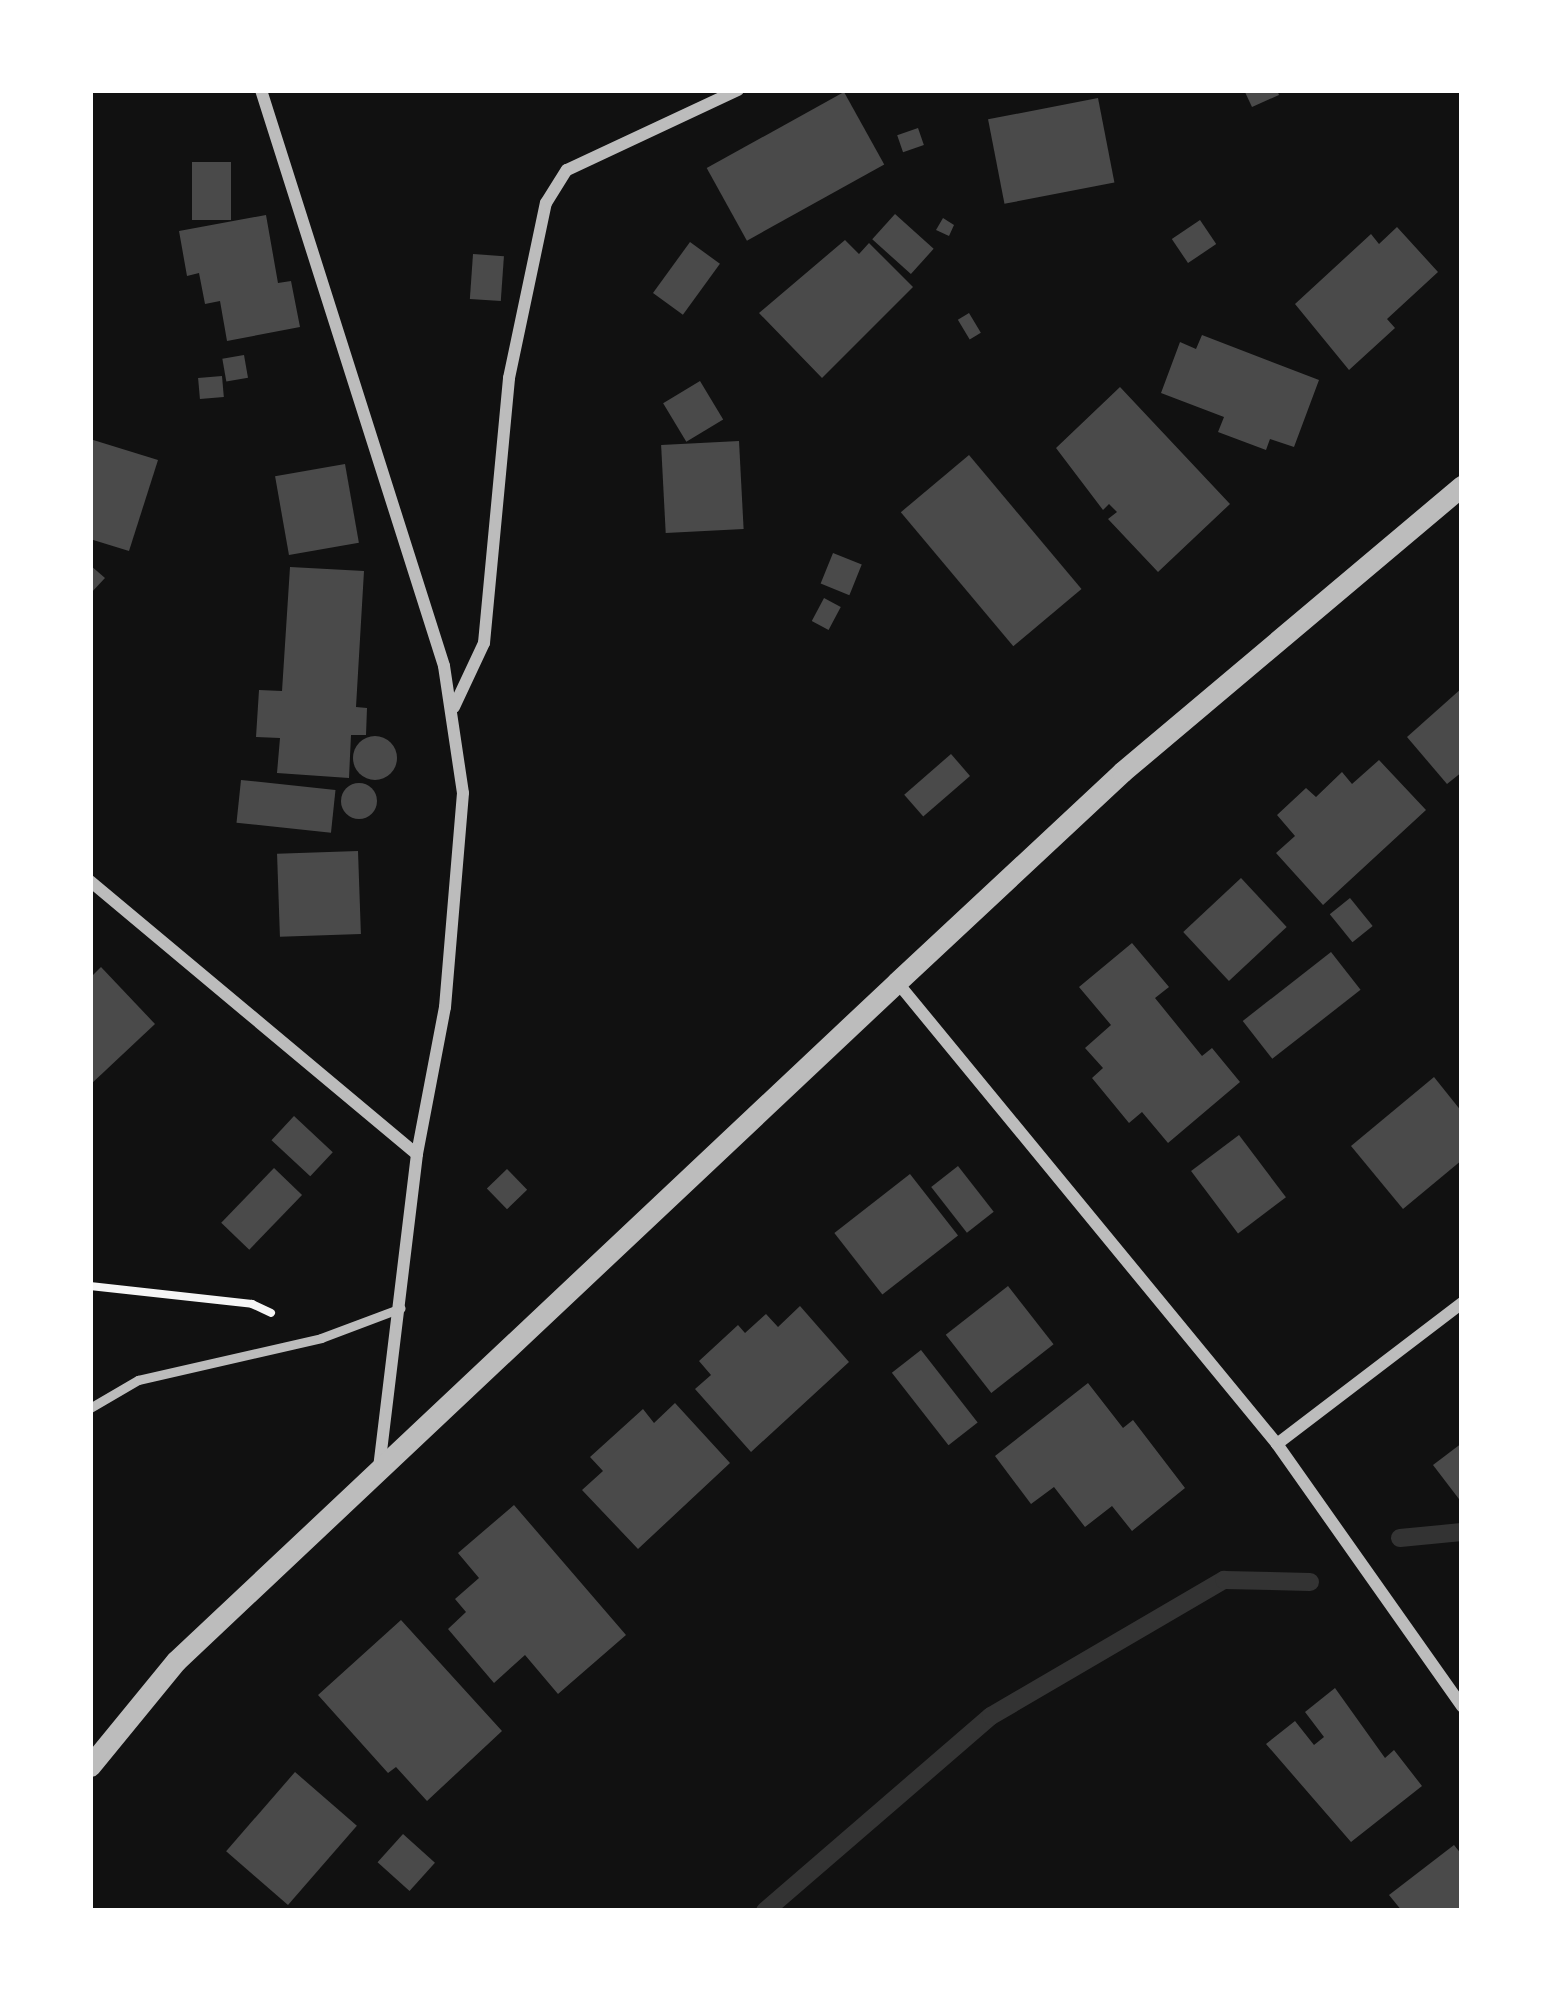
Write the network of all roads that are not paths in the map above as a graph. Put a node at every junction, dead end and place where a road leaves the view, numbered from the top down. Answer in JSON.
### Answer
{"nodes":[{"id":1,"x":261,"y":90,"type":"edge"},
{"id":2,"x":738,"y":90,"type":"edge"},
{"id":3,"x":1462,"y":486,"type":"edge"},
{"id":4,"x":454,"y":707,"type":"junction"},
{"id":5,"x":90,"y":881,"type":"edge"},
{"id":6,"x":897,"y":982,"type":"junction"},
{"id":7,"x":417,"y":1154,"type":"junction"},
{"id":8,"x":1462,"y":1304,"type":"edge"},
{"id":9,"x":400,"y":1308,"type":"junction"},
{"id":10,"x":90,"y":1408,"type":"edge"},
{"id":11,"x":1277,"y":1444,"type":"junction"},
{"id":12,"x":379,"y":1466,"type":"junction"},
{"id":13,"x":1462,"y":1706,"type":"edge"},
{"id":14,"x":90,"y":1766,"type":"edge"}],
"edges":[{"from":1,"to":4,"type":"street"},
{"from":2,"to":4,"type":"street"},
{"from":3,"to":6,"type":"street"},
{"from":4,"to":7,"type":"street"},
{"from":5,"to":7,"type":"street"},
{"from":6,"to":11,"type":"street"},
{"from":6,"to":12,"type":"street"},
{"from":7,"to":9,"type":"street"},
{"from":8,"to":11,"type":"street"},
{"from":9,"to":10,"type":"lane"},
{"from":9,"to":12,"type":"street"},
{"from":11,"to":13,"type":"street"},
{"from":12,"to":14,"type":"street"}]}
